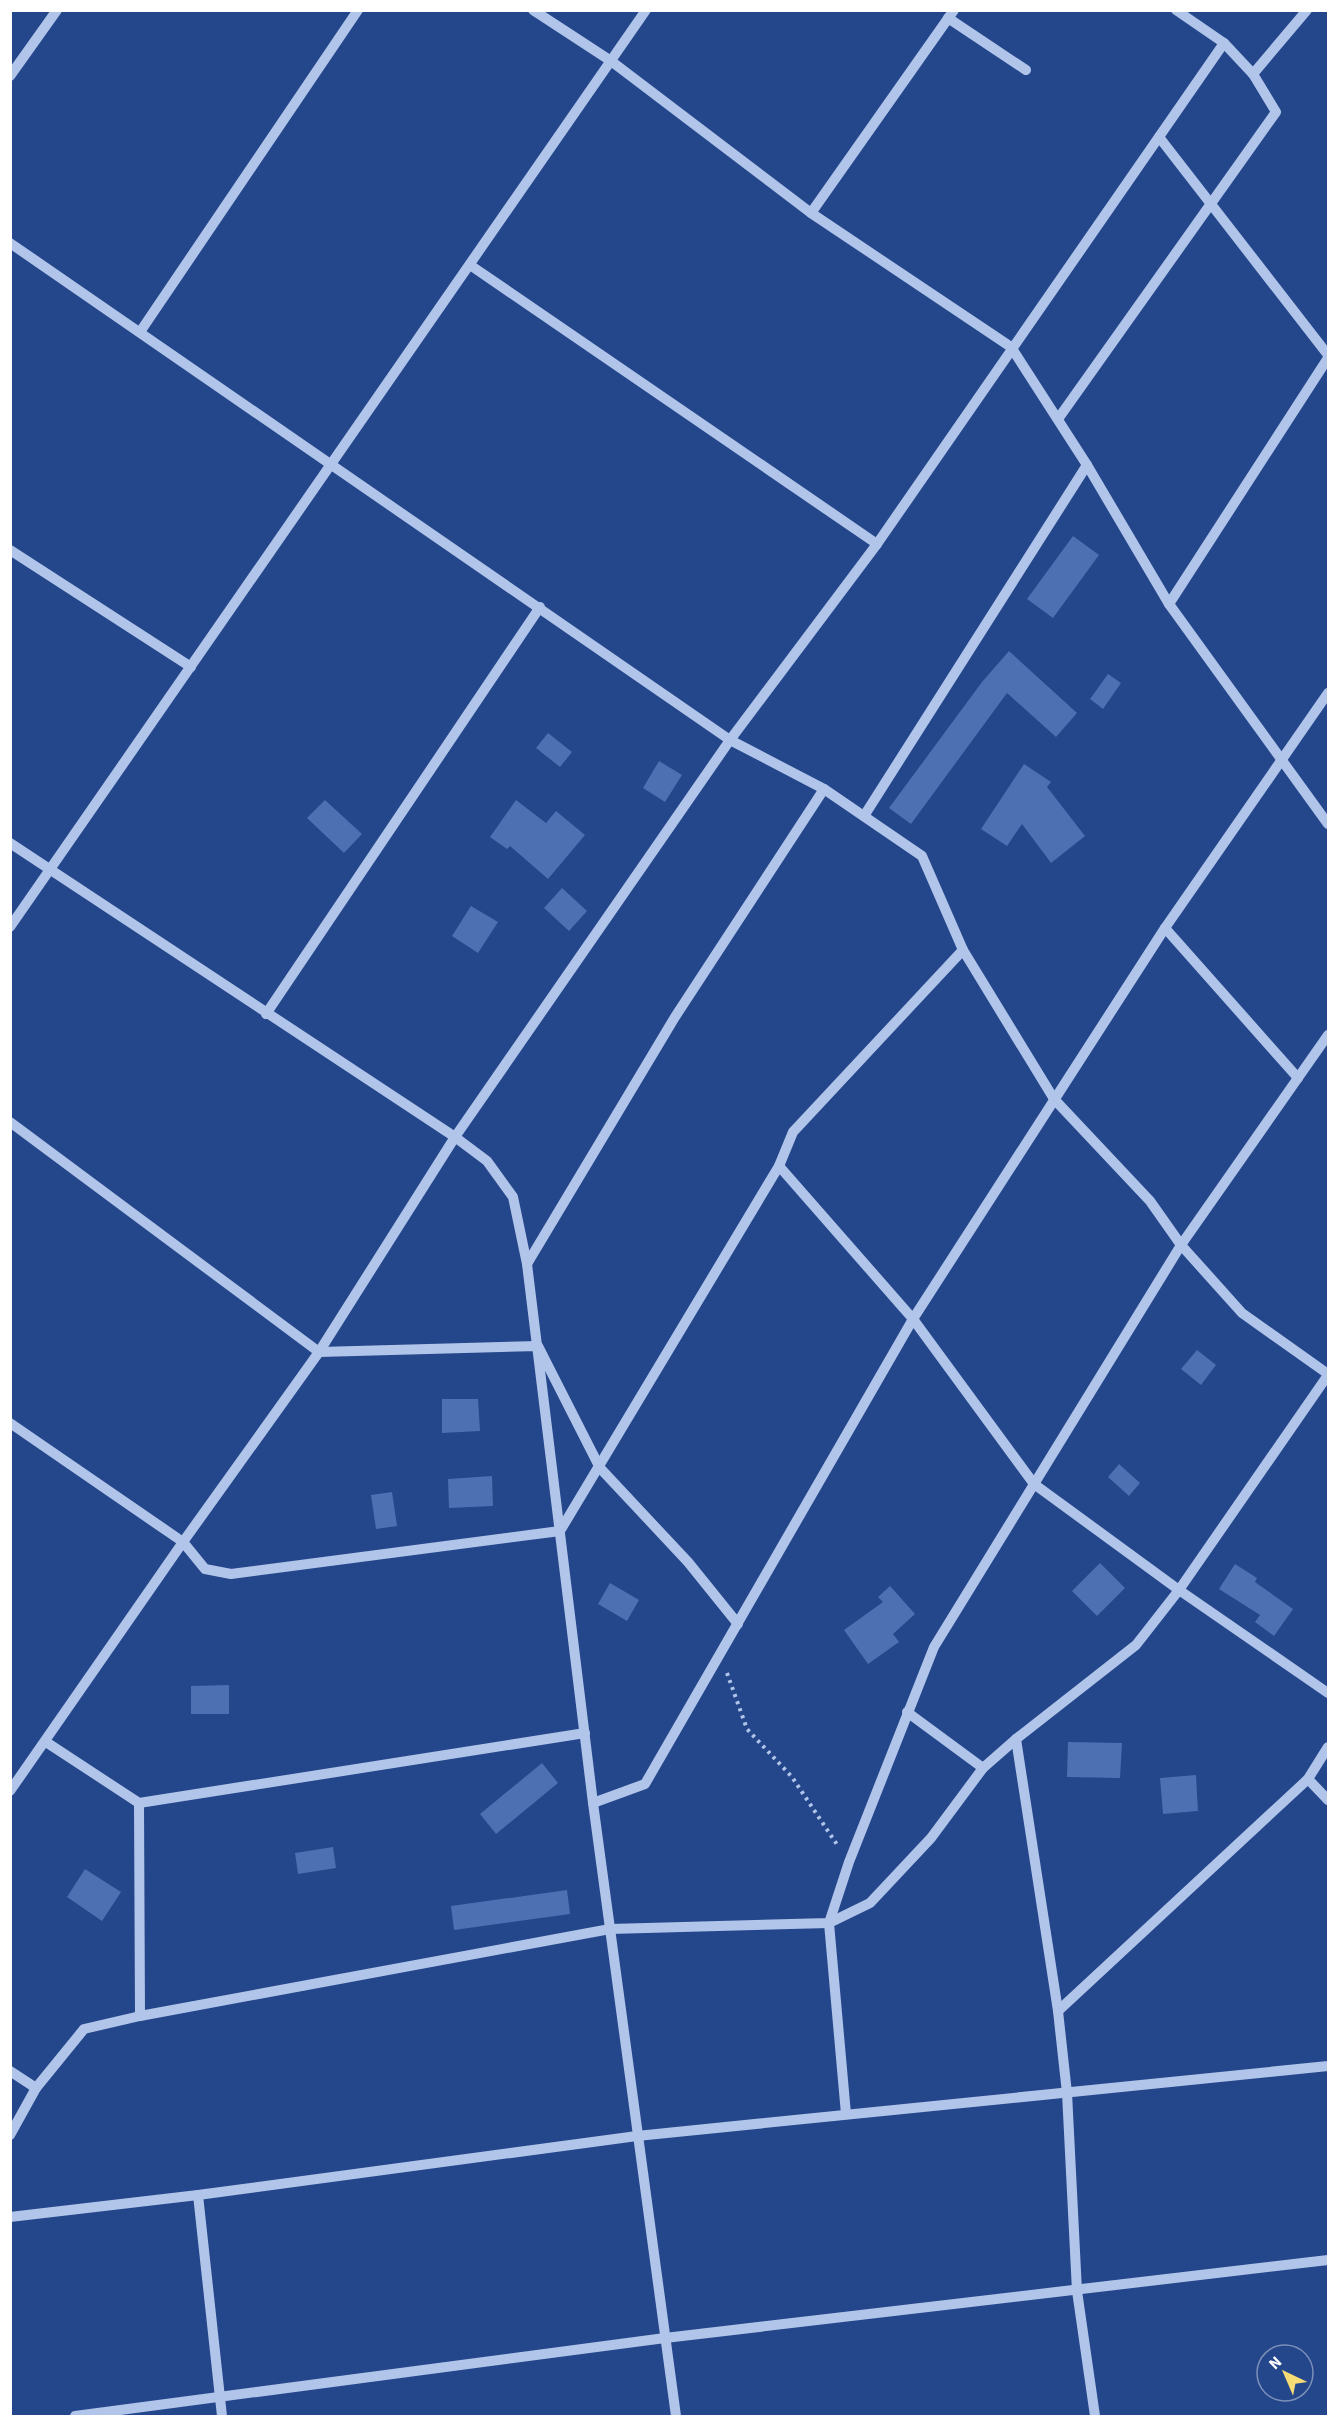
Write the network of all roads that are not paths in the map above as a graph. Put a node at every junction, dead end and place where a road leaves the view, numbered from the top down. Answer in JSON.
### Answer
{"nodes":[{"id":1,"x":57,"y":10,"type":"edge"},
{"id":2,"x":357,"y":10,"type":"edge"},
{"id":3,"x":533,"y":10,"type":"edge"},
{"id":4,"x":646,"y":10,"type":"edge"},
{"id":5,"x":1176,"y":10,"type":"edge"},
{"id":6,"x":1306,"y":10,"type":"edge"},
{"id":7,"x":951,"y":14,"type":"edge"},
{"id":8,"x":1224,"y":43,"type":"junction"},
{"id":9,"x":611,"y":61,"type":"junction"},
{"id":10,"x":1026,"y":70,"type":"dead end"},
{"id":11,"x":1252,"y":74,"type":"junction"},
{"id":12,"x":10,"y":76,"type":"edge"},
{"id":13,"x":1159,"y":137,"type":"junction"},
{"id":14,"x":1211,"y":204,"type":"junction"},
{"id":15,"x":811,"y":213,"type":"junction"},
{"id":16,"x":10,"y":243,"type":"edge"},
{"id":17,"x":470,"y":265,"type":"junction"},
{"id":18,"x":140,"y":332,"type":"junction"},
{"id":19,"x":1011,"y":347,"type":"junction"},
{"id":20,"x":1329,"y":357,"type":"edge"},
{"id":21,"x":1058,"y":419,"type":"junction"},
{"id":22,"x":331,"y":465,"type":"junction"},
{"id":23,"x":1087,"y":465,"type":"junction"},
{"id":24,"x":877,"y":544,"type":"junction"},
{"id":25,"x":10,"y":550,"type":"edge"},
{"id":26,"x":1169,"y":604,"type":"junction"},
{"id":27,"x":540,"y":607,"type":"junction"},
{"id":28,"x":191,"y":667,"type":"junction"},
{"id":29,"x":1329,"y":693,"type":"edge"},
{"id":30,"x":730,"y":740,"type":"junction"},
{"id":31,"x":1281,"y":759,"type":"junction"},
{"id":32,"x":824,"y":789,"type":"junction"},
{"id":33,"x":864,"y":816,"type":"junction"},
{"id":34,"x":1329,"y":824,"type":"edge"},
{"id":35,"x":10,"y":843,"type":"edge"},
{"id":36,"x":50,"y":871,"type":"junction"},
{"id":37,"x":10,"y":927,"type":"edge"},
{"id":38,"x":1165,"y":928,"type":"junction"},
{"id":39,"x":963,"y":951,"type":"junction"},
{"id":40,"x":267,"y":1014,"type":"junction"},
{"id":41,"x":1329,"y":1035,"type":"edge"},
{"id":42,"x":1298,"y":1078,"type":"junction"},
{"id":43,"x":1054,"y":1099,"type":"junction"},
{"id":44,"x":10,"y":1122,"type":"edge"},
{"id":45,"x":455,"y":1137,"type":"junction"},
{"id":46,"x":779,"y":1166,"type":"junction"},
{"id":47,"x":1181,"y":1245,"type":"junction"},
{"id":48,"x":527,"y":1264,"type":"junction"},
{"id":49,"x":913,"y":1319,"type":"junction"},
{"id":50,"x":538,"y":1346,"type":"junction"},
{"id":51,"x":319,"y":1352,"type":"junction"},
{"id":52,"x":1329,"y":1375,"type":"edge"},
{"id":53,"x":10,"y":1424,"type":"edge"},
{"id":54,"x":600,"y":1468,"type":"junction"},
{"id":55,"x":1034,"y":1484,"type":"junction"},
{"id":56,"x":560,"y":1531,"type":"junction"},
{"id":57,"x":183,"y":1542,"type":"junction"},
{"id":58,"x":1179,"y":1590,"type":"junction"},
{"id":59,"x":738,"y":1624,"type":"junction"},
{"id":60,"x":1329,"y":1693,"type":"edge"},
{"id":61,"x":907,"y":1712,"type":"junction"},
{"id":62,"x":585,"y":1733,"type":"junction"},
{"id":63,"x":1016,"y":1739,"type":"junction"},
{"id":64,"x":46,"y":1742,"type":"junction"},
{"id":65,"x":1329,"y":1747,"type":"edge"},
{"id":66,"x":983,"y":1768,"type":"junction"},
{"id":67,"x":1308,"y":1779,"type":"junction"},
{"id":68,"x":10,"y":1791,"type":"edge"},
{"id":69,"x":1329,"y":1800,"type":"edge"},
{"id":70,"x":139,"y":1803,"type":"junction"},
{"id":71,"x":593,"y":1803,"type":"junction"},
{"id":72,"x":829,"y":1923,"type":"junction"},
{"id":73,"x":610,"y":1929,"type":"junction"},
{"id":74,"x":1058,"y":2011,"type":"junction"},
{"id":75,"x":140,"y":2016,"type":"junction"},
{"id":76,"x":1329,"y":2066,"type":"edge"},
{"id":77,"x":10,"y":2071,"type":"edge"},
{"id":78,"x":36,"y":2088,"type":"junction"},
{"id":79,"x":1067,"y":2093,"type":"junction"},
{"id":80,"x":846,"y":2114,"type":"junction"},
{"id":81,"x":10,"y":2135,"type":"edge"},
{"id":82,"x":638,"y":2136,"type":"junction"},
{"id":83,"x":198,"y":2195,"type":"junction"},
{"id":84,"x":10,"y":2217,"type":"edge"},
{"id":85,"x":1329,"y":2260,"type":"edge"},
{"id":86,"x":1077,"y":2291,"type":"junction"},
{"id":87,"x":665,"y":2338,"type":"junction"},
{"id":88,"x":220,"y":2396,"type":"junction"},
{"id":89,"x":75,"y":2416,"type":"edge"},
{"id":90,"x":222,"y":2416,"type":"edge"},
{"id":91,"x":676,"y":2416,"type":"edge"},
{"id":92,"x":1095,"y":2416,"type":"edge"}],
"edges":[{"from":1,"to":12,"type":"street"},
{"from":2,"to":18,"type":"street"},
{"from":3,"to":9,"type":"street"},
{"from":4,"to":9,"type":"street"},
{"from":5,"to":8,"type":"street"},
{"from":6,"to":11,"type":"street"},
{"from":7,"to":10,"type":"street"},
{"from":7,"to":15,"type":"street"},
{"from":8,"to":11,"type":"street"},
{"from":8,"to":13,"type":"street"},
{"from":9,"to":15,"type":"street"},
{"from":9,"to":17,"type":"street"},
{"from":11,"to":14,"type":"street"},
{"from":13,"to":14,"type":"street"},
{"from":13,"to":19,"type":"street"},
{"from":14,"to":20,"type":"street"},
{"from":14,"to":21,"type":"street"},
{"from":15,"to":19,"type":"street"},
{"from":16,"to":18,"type":"street"},
{"from":17,"to":22,"type":"street"},
{"from":17,"to":24,"type":"street"},
{"from":18,"to":22,"type":"street"},
{"from":19,"to":21,"type":"street"},
{"from":19,"to":24,"type":"street"},
{"from":20,"to":26,"type":"street"},
{"from":21,"to":23,"type":"street"},
{"from":22,"to":27,"type":"street"},
{"from":22,"to":28,"type":"street"},
{"from":23,"to":26,"type":"street"},
{"from":23,"to":33,"type":"street"},
{"from":24,"to":30,"type":"street"},
{"from":25,"to":28,"type":"street"},
{"from":26,"to":31,"type":"street"},
{"from":27,"to":30,"type":"street"},
{"from":27,"to":40,"type":"street"},
{"from":28,"to":36,"type":"street"},
{"from":29,"to":31,"type":"street"},
{"from":30,"to":32,"type":"street"},
{"from":30,"to":45,"type":"street"},
{"from":31,"to":34,"type":"street"},
{"from":31,"to":38,"type":"street"},
{"from":32,"to":33,"type":"street"},
{"from":32,"to":48,"type":"street"},
{"from":33,"to":39,"type":"street"},
{"from":35,"to":36,"type":"street"},
{"from":36,"to":37,"type":"street"},
{"from":36,"to":40,"type":"street"},
{"from":38,"to":42,"type":"street"},
{"from":38,"to":43,"type":"street"},
{"from":39,"to":43,"type":"street"},
{"from":39,"to":46,"type":"street"},
{"from":40,"to":45,"type":"street"},
{"from":41,"to":42,"type":"street"},
{"from":42,"to":47,"type":"street"},
{"from":43,"to":47,"type":"street"},
{"from":43,"to":49,"type":"street"},
{"from":44,"to":51,"type":"street"},
{"from":45,"to":48,"type":"street"},
{"from":45,"to":51,"type":"street"},
{"from":46,"to":49,"type":"street"},
{"from":46,"to":54,"type":"street"},
{"from":47,"to":52,"type":"street"},
{"from":47,"to":55,"type":"street"},
{"from":48,"to":50,"type":"street"},
{"from":49,"to":55,"type":"street"},
{"from":49,"to":59,"type":"street"},
{"from":50,"to":51,"type":"street"},
{"from":50,"to":54,"type":"street"},
{"from":50,"to":56,"type":"street"},
{"from":51,"to":57,"type":"street"},
{"from":52,"to":58,"type":"street"},
{"from":53,"to":57,"type":"street"},
{"from":54,"to":56,"type":"street"},
{"from":54,"to":59,"type":"street"},
{"from":55,"to":58,"type":"street"},
{"from":55,"to":61,"type":"street"},
{"from":56,"to":57,"type":"street"},
{"from":56,"to":62,"type":"street"},
{"from":57,"to":64,"type":"street"},
{"from":58,"to":60,"type":"street"},
{"from":58,"to":63,"type":"street"},
{"from":59,"to":71,"type":"street"},
{"from":61,"to":66,"type":"street"},
{"from":61,"to":72,"type":"street"},
{"from":62,"to":70,"type":"street"},
{"from":62,"to":71,"type":"street"},
{"from":63,"to":66,"type":"street"},
{"from":63,"to":74,"type":"street"},
{"from":64,"to":68,"type":"street"},
{"from":64,"to":70,"type":"street"},
{"from":65,"to":67,"type":"street"},
{"from":66,"to":72,"type":"street"},
{"from":67,"to":69,"type":"street"},
{"from":67,"to":74,"type":"street"},
{"from":70,"to":75,"type":"street"},
{"from":71,"to":73,"type":"street"},
{"from":72,"to":73,"type":"street"},
{"from":72,"to":80,"type":"street"},
{"from":73,"to":75,"type":"street"},
{"from":73,"to":82,"type":"street"},
{"from":74,"to":79,"type":"street"},
{"from":75,"to":78,"type":"street"},
{"from":76,"to":79,"type":"street"},
{"from":77,"to":78,"type":"street"},
{"from":78,"to":81,"type":"street"},
{"from":79,"to":80,"type":"street"},
{"from":79,"to":86,"type":"street"},
{"from":80,"to":82,"type":"street"},
{"from":82,"to":83,"type":"street"},
{"from":82,"to":87,"type":"street"},
{"from":83,"to":84,"type":"street"},
{"from":83,"to":88,"type":"street"},
{"from":85,"to":86,"type":"street"},
{"from":86,"to":87,"type":"street"},
{"from":86,"to":92,"type":"street"},
{"from":87,"to":88,"type":"street"},
{"from":87,"to":91,"type":"street"},
{"from":88,"to":89,"type":"street"},
{"from":88,"to":90,"type":"street"}]}
